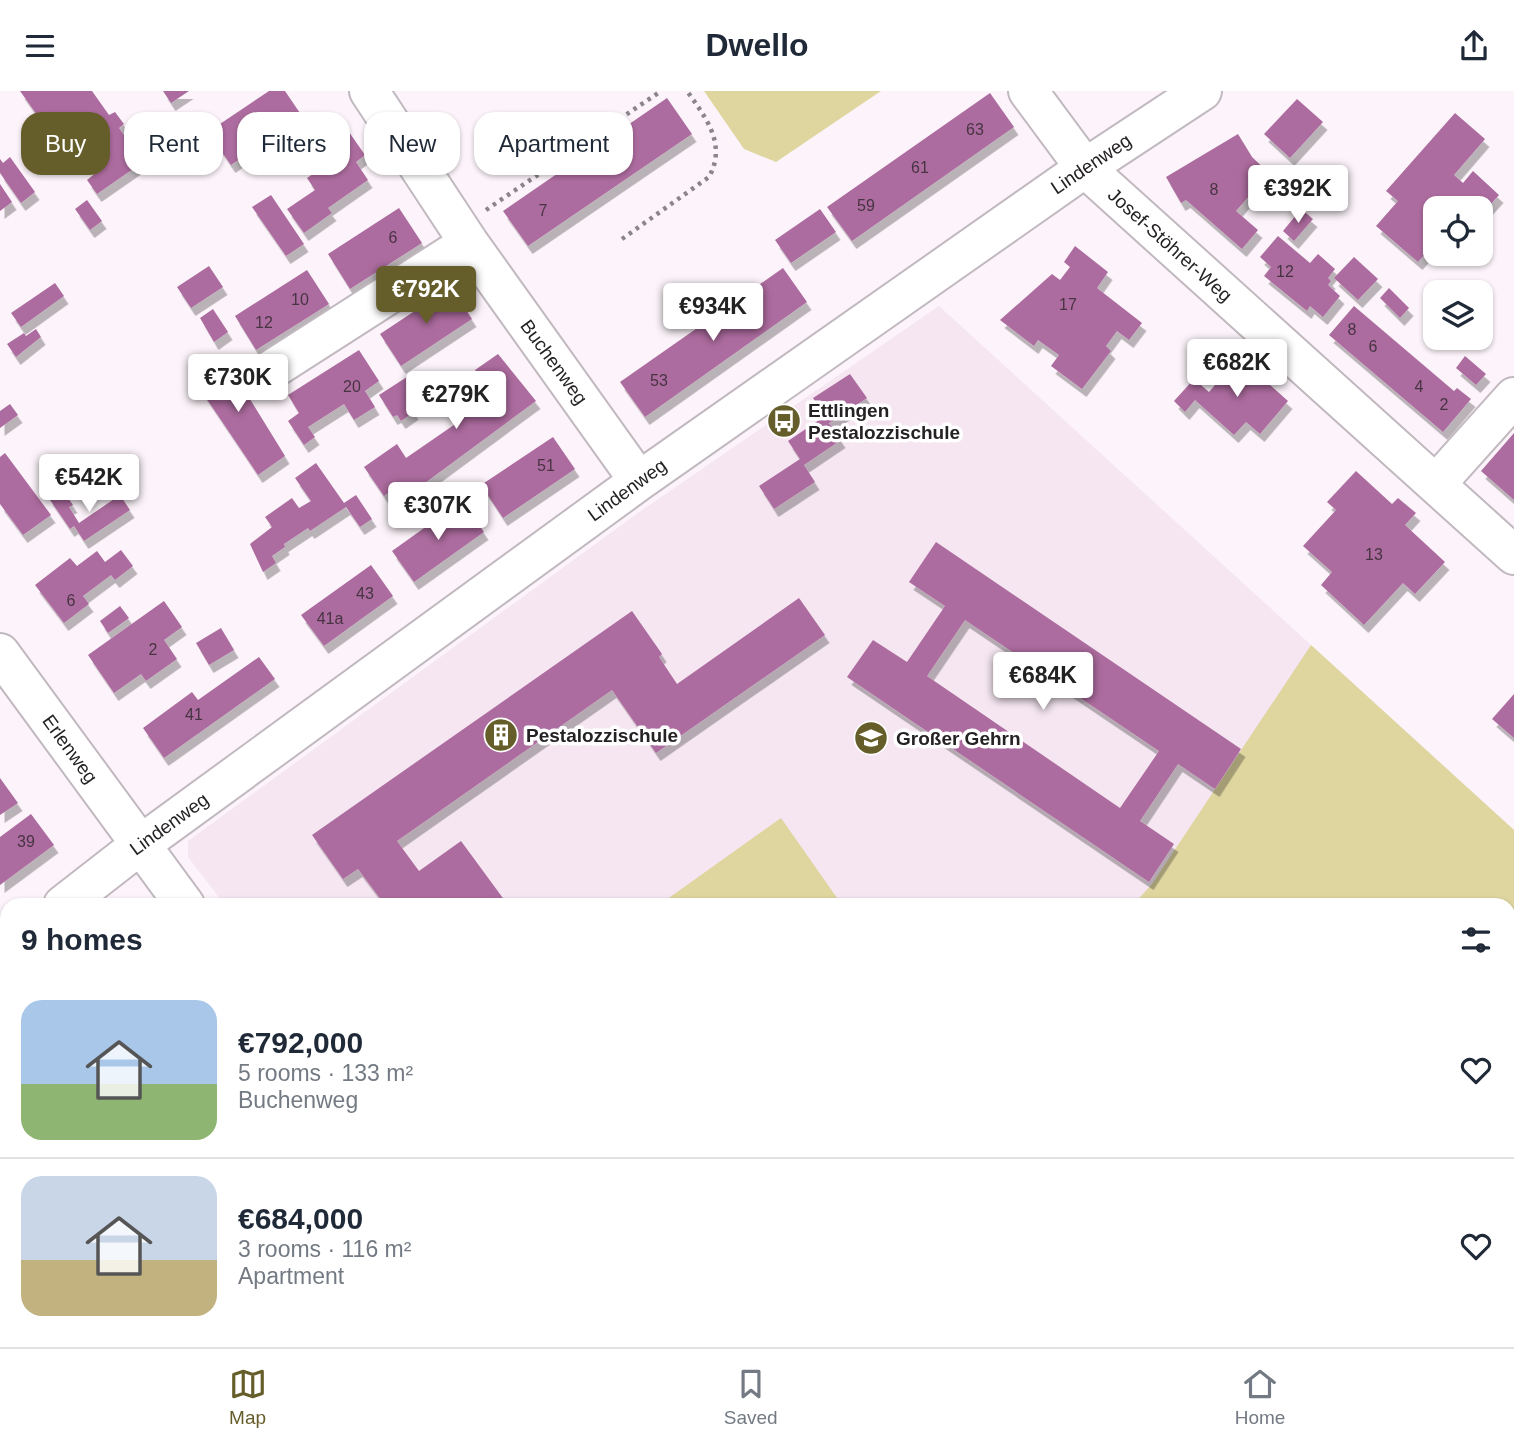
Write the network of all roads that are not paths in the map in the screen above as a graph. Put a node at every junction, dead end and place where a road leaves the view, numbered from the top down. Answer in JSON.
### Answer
{"nodes":[{"id":1,"x":369,"y":91,"type":"edge"},
{"id":2,"x":1028,"y":91,"type":"edge"},
{"id":3,"x":1202,"y":91,"type":"edge"},
{"id":4,"x":1085,"y":168,"type":"junction"},
{"id":5,"x":464,"y":236,"type":"junction"},
{"id":6,"x":257,"y":379,"type":"dead end"},
{"id":7,"x":1514,"y":397,"type":"edge"},
{"id":8,"x":639,"y":481,"type":"junction"},
{"id":9,"x":1436,"y":484,"type":"junction"},
{"id":10,"x":1514,"y":555,"type":"edge"},
{"id":11,"x":0,"y":653,"type":"edge"},
{"id":12,"x":140,"y":845,"type":"junction"},
{"id":13,"x":72,"y":898,"type":"edge"},
{"id":14,"x":180,"y":898,"type":"edge"}],
"edges":[{"from":1,"to":5,"type":"street","name":"Buchenweg"},
{"from":2,"to":4,"type":"street","name":"Josef-Stöhrer-Weg"},
{"from":3,"to":4,"type":"street","name":"Lindenweg"},
{"from":4,"to":8,"type":"street","name":"Lindenweg"},
{"from":4,"to":9,"type":"street","name":"Josef-Stöhrer-Weg"},
{"from":5,"to":6,"type":"street"},
{"from":5,"to":8,"type":"street","name":"Buchenweg"},
{"from":7,"to":9,"type":"street"},
{"from":8,"to":12,"type":"street","name":"Lindenweg"},
{"from":9,"to":10,"type":"street","name":"Josef-Stöhrer-Weg"},
{"from":11,"to":12,"type":"street","name":"Erlenweg"},
{"from":12,"to":13,"type":"street","name":"Lindenweg"},
{"from":12,"to":14,"type":"street","name":"Erlenweg"}]}
